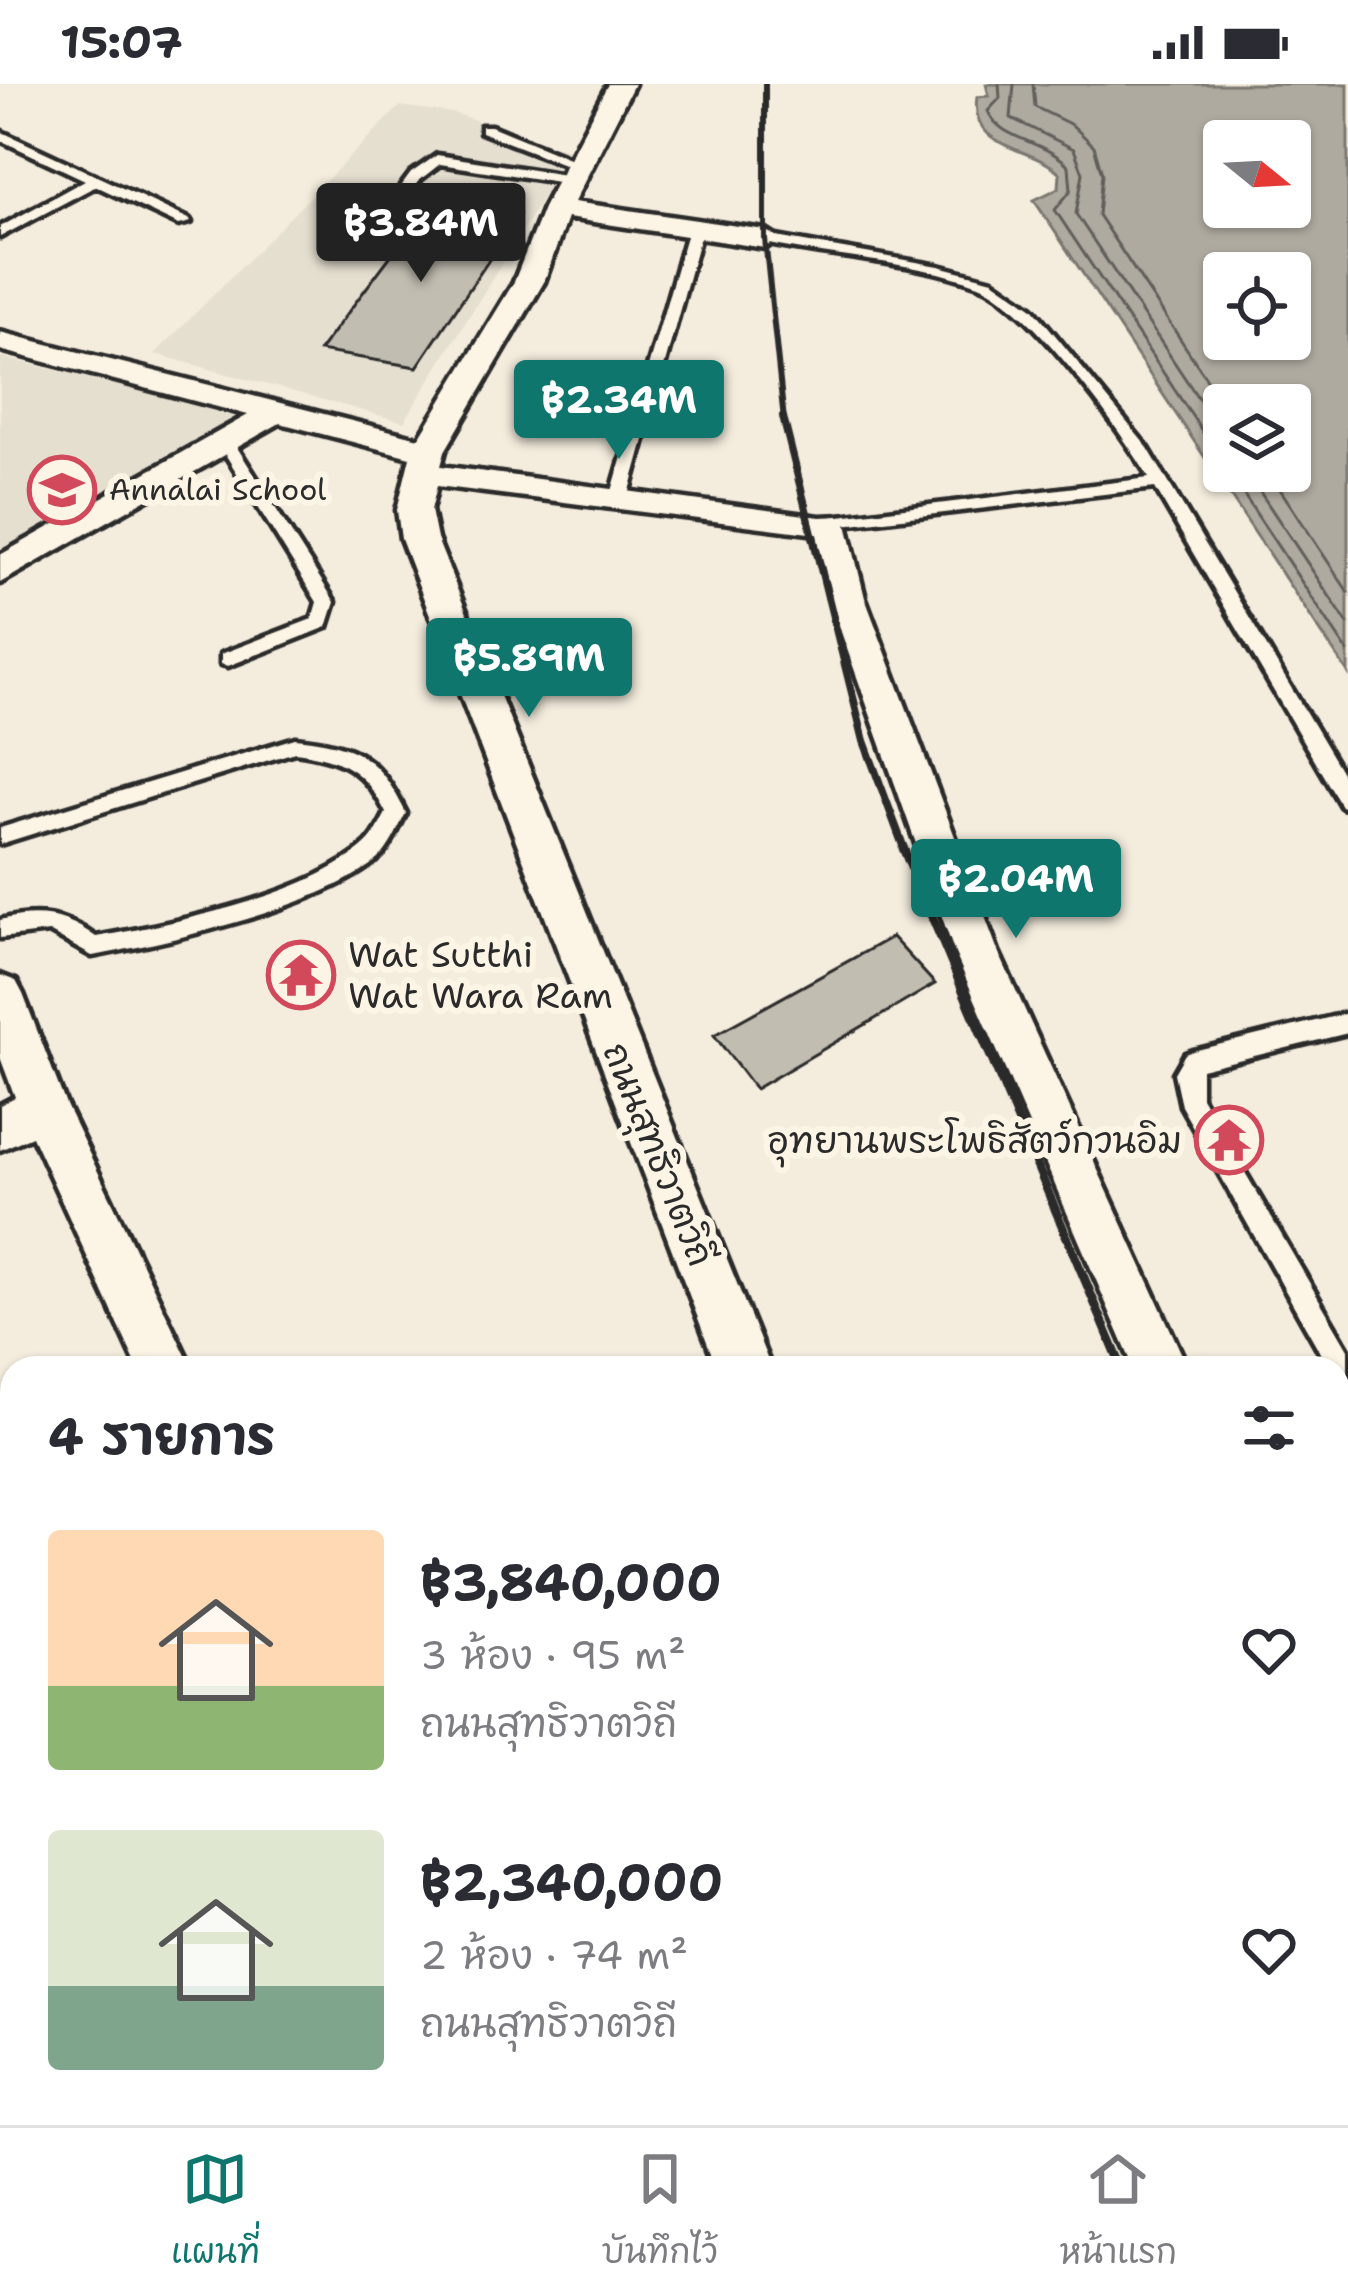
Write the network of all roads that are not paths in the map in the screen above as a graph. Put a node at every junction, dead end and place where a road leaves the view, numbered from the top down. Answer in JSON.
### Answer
{"nodes":[{"id":1,"x":609,"y":92,"type":"edge"},
{"id":2,"x":486,"y":129,"type":"dead end"},
{"id":3,"x":0,"y":134,"type":"edge"},
{"id":4,"x":96,"y":180,"type":"junction"},
{"id":5,"x":569,"y":184,"type":"junction"},
{"id":6,"x":386,"y":216,"type":"dead end"},
{"id":7,"x":184,"y":222,"type":"dead end"},
{"id":8,"x":695,"y":229,"type":"junction"},
{"id":9,"x":0,"y":233,"type":"edge"},
{"id":10,"x":765,"y":239,"type":"joint"},
{"id":11,"x":0,"y":341,"type":"edge"},
{"id":12,"x":274,"y":413,"type":"junction"},
{"id":13,"x":225,"y":441,"type":"junction"},
{"id":14,"x":425,"y":462,"type":"junction"},
{"id":15,"x":1157,"y":482,"type":"junction"},
{"id":16,"x":619,"y":498,"type":"junction"},
{"id":17,"x":820,"y":525,"type":"junction"},
{"id":18,"x":0,"y":571,"type":"edge"},
{"id":19,"x":228,"y":659,"type":"dead end"},
{"id":20,"x":1348,"y":801,"type":"edge"},
{"id":21,"x":0,"y":836,"type":"edge"},
{"id":22,"x":0,"y":928,"type":"edge"},
{"id":23,"x":0,"y":994,"type":"edge"},
{"id":24,"x":1348,"y":1023,"type":"edge"},
{"id":25,"x":21,"y":1118,"type":"edge"},
{"id":26,"x":150,"y":1356,"type":"edge"},
{"id":27,"x":739,"y":1356,"type":"edge"},
{"id":28,"x":1156,"y":1356,"type":"edge"},
{"id":29,"x":1337,"y":1356,"type":"edge"}],
"edges":[{"from":1,"to":5,"type":"street","name":"ถนนสุทธิวาตวิถี"},
{"from":2,"to":5,"type":"lane"},
{"from":3,"to":4,"type":"lane"},
{"from":4,"to":7,"type":"lane"},
{"from":4,"to":9,"type":"lane"},
{"from":5,"to":6,"type":"lane"},
{"from":5,"to":8,"type":"street"},
{"from":5,"to":14,"type":"street","name":"ถนนสุทธิวาตวิถี"},
{"from":8,"to":10,"type":"street"},
{"from":8,"to":16,"type":"lane"},
{"from":10,"to":15,"type":"lane"},
{"from":11,"to":12,"type":"street"},
{"from":12,"to":13,"type":"street"},
{"from":12,"to":14,"type":"street"},
{"from":13,"to":18,"type":"street"},
{"from":13,"to":19,"type":"lane"},
{"from":14,"to":16,"type":"street"},
{"from":14,"to":27,"type":"street","name":"ถนนสุทธิวาตวิถี"},
{"from":15,"to":17,"type":"lane"},
{"from":15,"to":20,"type":"lane"},
{"from":16,"to":17,"type":"street"},
{"from":17,"to":28,"type":"street"},
{"from":21,"to":22,"type":"lane"},
{"from":23,"to":25,"type":"street"},
{"from":24,"to":29,"type":"lane"},
{"from":25,"to":26,"type":"street"}]}
